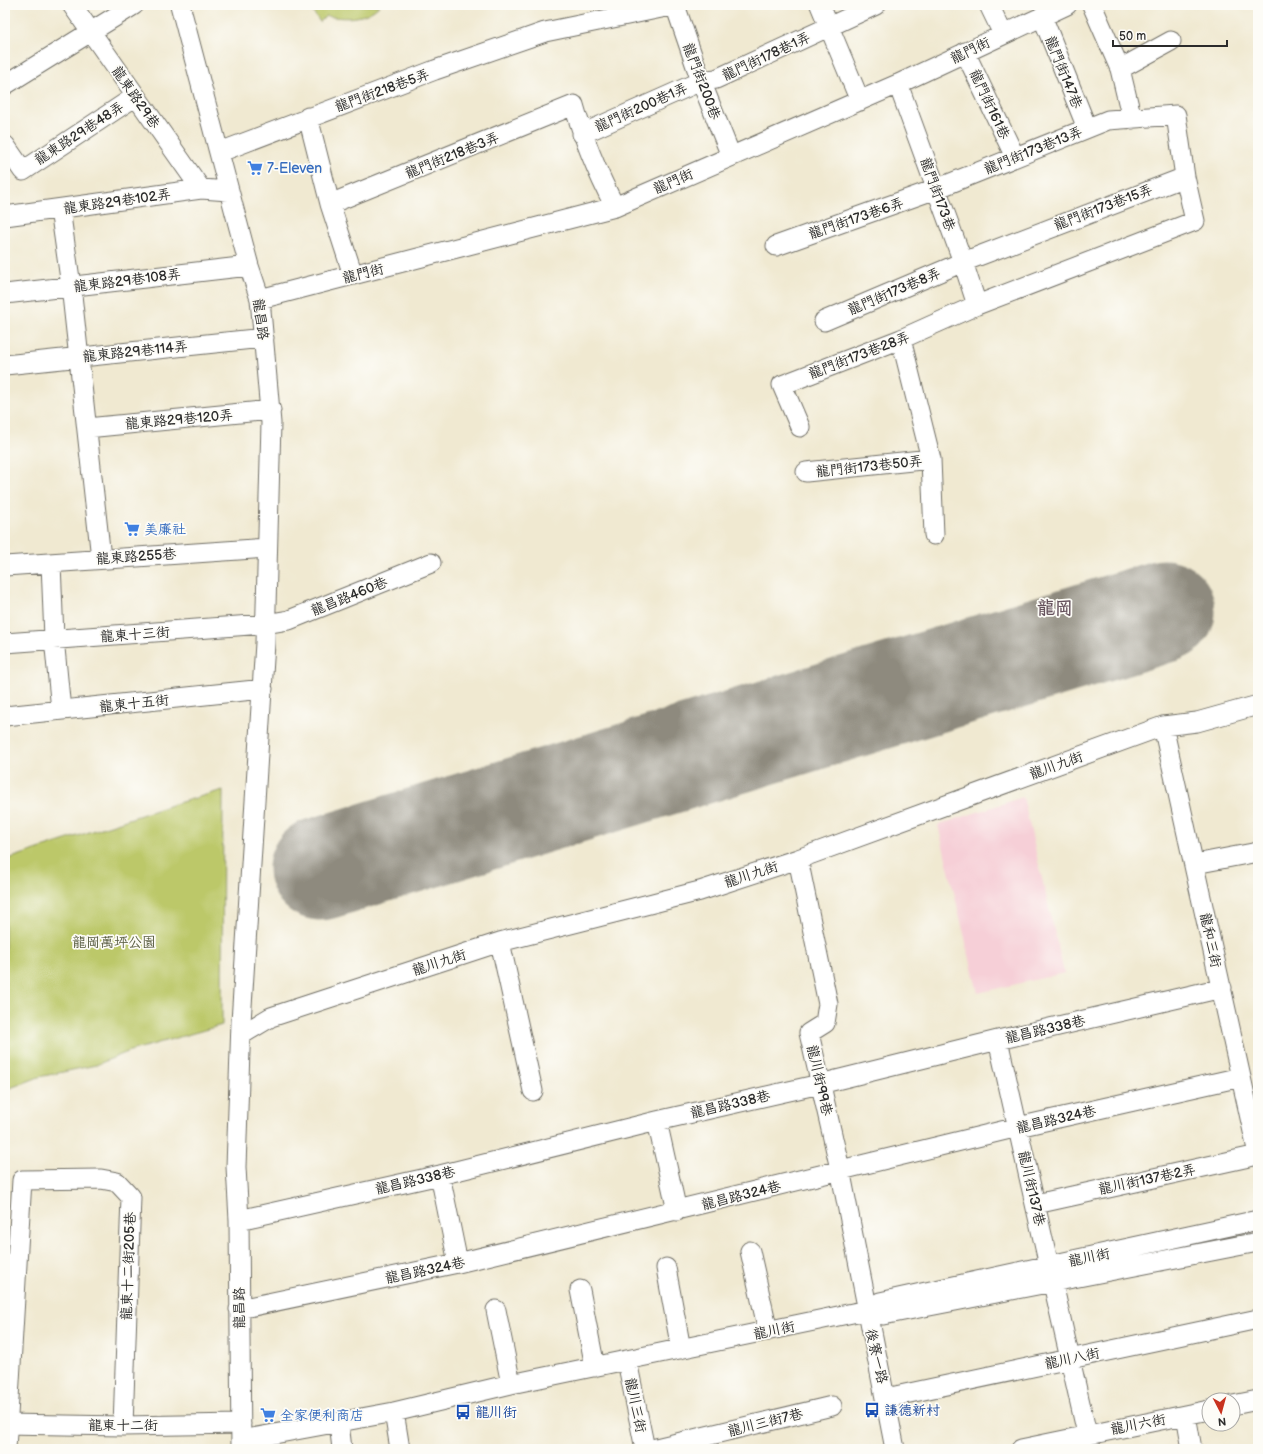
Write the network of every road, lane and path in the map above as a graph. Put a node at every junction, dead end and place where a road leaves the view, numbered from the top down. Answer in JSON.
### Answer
{"nodes":[{"id":1,"x":72,"y":5,"type":"edge"},
{"id":2,"x":134,"y":5,"type":"edge"},
{"id":3,"x":180,"y":5,"type":"edge"},
{"id":4,"x":675,"y":5,"type":"edge"},
{"id":5,"x":820,"y":5,"type":"edge"},
{"id":6,"x":876,"y":5,"type":"edge"},
{"id":7,"x":989,"y":5,"type":"edge"},
{"id":8,"x":1067,"y":5,"type":"edge"},
{"id":9,"x":1092,"y":5,"type":"edge"},
{"id":10,"x":1042,"y":16,"type":"junction"},
{"id":11,"x":829,"y":26,"type":"junction"},
{"id":12,"x":90,"y":32,"type":"junction"},
{"id":13,"x":1003,"y":34,"type":"junction"},
{"id":14,"x":1170,"y":41,"type":"dead end"},
{"id":15,"x":965,"y":52,"type":"junction"},
{"id":16,"x":1120,"y":69,"type":"junction"},
{"id":17,"x":700,"y":81,"type":"junction"},
{"id":18,"x":898,"y":84,"type":"junction"},
{"id":19,"x":5,"y":85,"type":"edge"},
{"id":20,"x":136,"y":96,"type":"junction"},
{"id":21,"x":860,"y":101,"type":"junction"},
{"id":22,"x":308,"y":117,"type":"junction"},
{"id":23,"x":1132,"y":118,"type":"junction"},
{"id":24,"x":1087,"y":128,"type":"junction"},
{"id":25,"x":582,"y":134,"type":"junction"},
{"id":26,"x":5,"y":145,"type":"edge"},
{"id":27,"x":220,"y":152,"type":"junction"},
{"id":28,"x":731,"y":156,"type":"junction"},
{"id":29,"x":1015,"y":157,"type":"junction"},
{"id":30,"x":1185,"y":176,"type":"junction"},
{"id":31,"x":201,"y":189,"type":"junction"},
{"id":32,"x":936,"y":189,"type":"junction"},
{"id":33,"x":229,"y":191,"type":"junction"},
{"id":34,"x":330,"y":204,"type":"junction"},
{"id":35,"x":615,"y":207,"type":"junction"},
{"id":36,"x":60,"y":209,"type":"junction"},
{"id":37,"x":5,"y":216,"type":"edge"},
{"id":38,"x":776,"y":246,"type":"dead end"},
{"id":39,"x":963,"y":262,"type":"junction"},
{"id":40,"x":248,"y":266,"type":"junction"},
{"id":41,"x":353,"y":276,"type":"junction"},
{"id":42,"x":71,"y":286,"type":"junction"},
{"id":43,"x":5,"y":294,"type":"edge"},
{"id":44,"x":260,"y":299,"type":"junction"},
{"id":45,"x":977,"y":306,"type":"junction"},
{"id":46,"x":824,"y":321,"type":"dead end"},
{"id":47,"x":264,"y":338,"type":"junction"},
{"id":48,"x":901,"y":339,"type":"junction"},
{"id":49,"x":79,"y":356,"type":"junction"},
{"id":50,"x":5,"y":365,"type":"edge"},
{"id":51,"x":271,"y":410,"type":"junction"},
{"id":52,"x":800,"y":427,"type":"dead end"},
{"id":53,"x":87,"y":428,"type":"junction"},
{"id":54,"x":931,"y":459,"type":"junction"},
{"id":55,"x":806,"y":472,"type":"dead end"},
{"id":56,"x":934,"y":535,"type":"dead end"},
{"id":57,"x":267,"y":548,"type":"junction"},
{"id":58,"x":101,"y":558,"type":"junction"},
{"id":59,"x":51,"y":563,"type":"junction"},
{"id":60,"x":431,"y":563,"type":"dead end"},
{"id":61,"x":5,"y":566,"type":"edge"},
{"id":62,"x":265,"y":634,"type":"junction"},
{"id":63,"x":54,"y":638,"type":"junction"},
{"id":64,"x":5,"y":643,"type":"edge"},
{"id":65,"x":263,"y":689,"type":"junction"},
{"id":66,"x":1258,"y":705,"type":"edge"},
{"id":67,"x":61,"y":710,"type":"junction"},
{"id":68,"x":5,"y":716,"type":"edge"},
{"id":69,"x":1163,"y":726,"type":"junction"},
{"id":70,"x":1258,"y":852,"type":"edge"},
{"id":71,"x":798,"y":859,"type":"junction"},
{"id":72,"x":1195,"y":864,"type":"junction"},
{"id":73,"x":500,"y":942,"type":"junction"},
{"id":74,"x":1222,"y":988,"type":"junction"},
{"id":75,"x":241,"y":1035,"type":"junction"},
{"id":76,"x":998,"y":1040,"type":"junction"},
{"id":77,"x":1241,"y":1077,"type":"junction"},
{"id":78,"x":820,"y":1084,"type":"junction"},
{"id":79,"x":534,"y":1091,"type":"dead end"},
{"id":80,"x":657,"y":1120,"type":"junction"},
{"id":81,"x":1018,"y":1127,"type":"junction"},
{"id":82,"x":1255,"y":1127,"type":"edge"},
{"id":83,"x":1258,"y":1154,"type":"edge"},
{"id":84,"x":840,"y":1170,"type":"junction"},
{"id":85,"x":440,"y":1175,"type":"junction"},
{"id":86,"x":1036,"y":1204,"type":"junction"},
{"id":87,"x":677,"y":1211,"type":"junction"},
{"id":88,"x":239,"y":1220,"type":"junction"},
{"id":89,"x":1258,"y":1220,"type":"edge"},
{"id":90,"x":1258,"y":1242,"type":"edge"},
{"id":91,"x":750,"y":1251,"type":"dead end"},
{"id":92,"x":458,"y":1263,"type":"junction"},
{"id":93,"x":666,"y":1268,"type":"dead end"},
{"id":94,"x":1051,"y":1274,"type":"junction"},
{"id":95,"x":580,"y":1290,"type":"dead end"},
{"id":96,"x":239,"y":1309,"type":"junction"},
{"id":97,"x":496,"y":1310,"type":"dead end"},
{"id":98,"x":867,"y":1310,"type":"junction"},
{"id":99,"x":1258,"y":1319,"type":"edge"},
{"id":100,"x":768,"y":1331,"type":"junction"},
{"id":101,"x":681,"y":1349,"type":"junction"},
{"id":102,"x":1071,"y":1358,"type":"junction"},
{"id":103,"x":627,"y":1361,"type":"junction"},
{"id":104,"x":595,"y":1367,"type":"junction"},
{"id":105,"x":511,"y":1384,"type":"junction"},
{"id":106,"x":886,"y":1398,"type":"junction"},
{"id":107,"x":1258,"y":1400,"type":"edge"},
{"id":108,"x":1241,"y":1403,"type":"edge"},
{"id":109,"x":832,"y":1406,"type":"dead end"},
{"id":110,"x":394,"y":1412,"type":"junction"},
{"id":111,"x":1201,"y":1412,"type":"edge"},
{"id":112,"x":1186,"y":1415,"type":"junction"},
{"id":113,"x":339,"y":1423,"type":"junction"},
{"id":114,"x":6,"y":1424,"type":"edge"},
{"id":115,"x":123,"y":1426,"type":"junction"},
{"id":116,"x":1087,"y":1434,"type":"junction"},
{"id":117,"x":241,"y":1438,"type":"edge"},
{"id":118,"x":6,"y":1449,"type":"edge"},
{"id":119,"x":342,"y":1449,"type":"edge"},
{"id":120,"x":400,"y":1449,"type":"edge"},
{"id":121,"x":645,"y":1449,"type":"edge"},
{"id":122,"x":652,"y":1449,"type":"edge"},
{"id":123,"x":895,"y":1449,"type":"edge"},
{"id":124,"x":1024,"y":1449,"type":"edge"},
{"id":125,"x":1192,"y":1449,"type":"edge"}],
"edges":[{"from":1,"to":12,"type":"street","name":"龍東路29巷"},
{"from":2,"to":12,"type":"street"},
{"from":3,"to":27,"type":"street","name":"龍昌路"},
{"from":4,"to":17,"type":"street","name":"龍門街200巷"},
{"from":4,"to":22,"type":"street","name":"龍門街218巷5弄"},
{"from":5,"to":11,"type":"street"},
{"from":6,"to":11,"type":"street","name":"龍門街178巷1弄"},
{"from":7,"to":13,"type":"street"},
{"from":8,"to":10,"type":"street","name":"龍門街"},
{"from":9,"to":16,"type":"street"},
{"from":10,"to":13,"type":"street","name":"龍門街"},
{"from":10,"to":24,"type":"street","name":"龍門街147巷"},
{"from":11,"to":17,"type":"street","name":"龍門街178巷1弄"},
{"from":11,"to":21,"type":"street"},
{"from":12,"to":19,"type":"street"},
{"from":12,"to":20,"type":"street","name":"龍東路29巷"},
{"from":13,"to":15,"type":"street","name":"龍門街"},
{"from":14,"to":16,"type":"street"},
{"from":15,"to":18,"type":"street","name":"龍門街"},
{"from":15,"to":29,"type":"street","name":"龍門街161巷"},
{"from":16,"to":23,"type":"street"},
{"from":17,"to":25,"type":"street","name":"龍門街200巷1弄"},
{"from":17,"to":28,"type":"street","name":"龍門街200巷"},
{"from":18,"to":21,"type":"street","name":"龍門街"},
{"from":18,"to":32,"type":"street","name":"龍門街173巷"},
{"from":20,"to":26,"type":"street","name":"龍東路29巷48弄"},
{"from":20,"to":31,"type":"street","name":"龍東路29巷"},
{"from":21,"to":28,"type":"street","name":"龍門街"},
{"from":22,"to":27,"type":"street","name":"龍門街218巷5弄"},
{"from":22,"to":34,"type":"street"},
{"from":23,"to":24,"type":"street","name":"龍門街173巷13弄"},
{"from":23,"to":30,"type":"street","name":"龍門街173巷13弄"},
{"from":24,"to":29,"type":"street","name":"龍門街173巷13弄"},
{"from":25,"to":34,"type":"street","name":"龍門街218巷3弄"},
{"from":25,"to":35,"type":"street"},
{"from":27,"to":33,"type":"street","name":"龍昌路"},
{"from":28,"to":35,"type":"street","name":"龍門街"},
{"from":29,"to":32,"type":"street","name":"龍門街173巷13弄"},
{"from":30,"to":39,"type":"street","name":"龍門街173巷15弄"},
{"from":30,"to":45,"type":"street","name":"龍門街173巷28弄"},
{"from":31,"to":33,"type":"street","name":"龍東路29巷102弄"},
{"from":31,"to":36,"type":"street","name":"龍東路29巷102弄"},
{"from":32,"to":38,"type":"street","name":"龍門街173巷6弄"},
{"from":32,"to":39,"type":"street","name":"龍門街173巷"},
{"from":33,"to":40,"type":"street","name":"龍昌路"},
{"from":34,"to":41,"type":"street"},
{"from":35,"to":41,"type":"street","name":"龍門街"},
{"from":36,"to":37,"type":"street","name":"龍東路29巷102弄"},
{"from":36,"to":42,"type":"street"},
{"from":39,"to":45,"type":"street","name":"龍門街173巷"},
{"from":39,"to":46,"type":"street","name":"龍門街173巷8弄"},
{"from":40,"to":42,"type":"street","name":"龍東路29巷108弄"},
{"from":40,"to":44,"type":"street","name":"龍昌路"},
{"from":41,"to":44,"type":"street","name":"龍門街"},
{"from":42,"to":43,"type":"street","name":"龍東路29巷108弄"},
{"from":42,"to":49,"type":"street"},
{"from":44,"to":47,"type":"street","name":"龍昌路"},
{"from":45,"to":48,"type":"street","name":"龍門街173巷28弄"},
{"from":47,"to":49,"type":"street","name":"龍東路29巷114弄"},
{"from":47,"to":51,"type":"street","name":"龍昌路"},
{"from":48,"to":52,"type":"street","name":"龍門街173巷28弄"},
{"from":48,"to":54,"type":"street"},
{"from":49,"to":50,"type":"street","name":"龍東路29巷114弄"},
{"from":49,"to":53,"type":"street"},
{"from":51,"to":53,"type":"street","name":"龍東路29巷120弄"},
{"from":51,"to":57,"type":"street","name":"龍昌路"},
{"from":53,"to":58,"type":"street"},
{"from":54,"to":55,"type":"street","name":"龍門街173巷50弄"},
{"from":54,"to":56,"type":"street"},
{"from":57,"to":58,"type":"street","name":"龍東路255巷"},
{"from":57,"to":62,"type":"street","name":"龍昌路"},
{"from":58,"to":59,"type":"street","name":"龍東路255巷"},
{"from":59,"to":61,"type":"street","name":"龍東路255巷"},
{"from":59,"to":63,"type":"street"},
{"from":60,"to":62,"type":"street","name":"龍昌路460巷"},
{"from":62,"to":63,"type":"street","name":"龍東十三街"},
{"from":62,"to":65,"type":"street","name":"龍昌路"},
{"from":63,"to":64,"type":"street","name":"龍東十三街"},
{"from":63,"to":67,"type":"street"},
{"from":65,"to":67,"type":"street","name":"龍東十五街"},
{"from":65,"to":75,"type":"street","name":"龍昌路"},
{"from":66,"to":69,"type":"street","name":"龍川九街"},
{"from":67,"to":68,"type":"street","name":"龍東十五街"},
{"from":69,"to":71,"type":"street","name":"龍川九街"},
{"from":69,"to":72,"type":"street","name":"龍和三街"},
{"from":70,"to":72,"type":"street"},
{"from":71,"to":73,"type":"street","name":"龍川九街"},
{"from":71,"to":78,"type":"street","name":"龍川街99巷"},
{"from":72,"to":74,"type":"street","name":"龍和三街"},
{"from":73,"to":75,"type":"street","name":"龍川九街"},
{"from":73,"to":79,"type":"street"},
{"from":74,"to":76,"type":"street","name":"龍昌路338巷"},
{"from":74,"to":77,"type":"street","name":"龍和三街"},
{"from":75,"to":88,"type":"street","name":"龍昌路"},
{"from":76,"to":78,"type":"street","name":"龍昌路338巷"},
{"from":76,"to":81,"type":"street","name":"龍川街137巷"},
{"from":77,"to":81,"type":"street","name":"龍昌路324巷"},
{"from":77,"to":82,"type":"street","name":"龍和三街"},
{"from":78,"to":80,"type":"street","name":"龍昌路338巷"},
{"from":78,"to":84,"type":"street","name":"龍川街99巷"},
{"from":80,"to":85,"type":"street","name":"龍昌路338巷"},
{"from":80,"to":87,"type":"street"},
{"from":81,"to":84,"type":"street","name":"龍昌路324巷"},
{"from":81,"to":86,"type":"street","name":"龍川街137巷"},
{"from":82,"to":83,"type":"street","name":"龍和三街"},
{"from":83,"to":86,"type":"street","name":"龍川街137巷2弄"},
{"from":84,"to":87,"type":"street","name":"龍昌路324巷"},
{"from":84,"to":98,"type":"street","name":"龍川街99巷"},
{"from":85,"to":88,"type":"street","name":"龍昌路338巷"},
{"from":85,"to":92,"type":"street"},
{"from":86,"to":94,"type":"street","name":"龍川街137巷"},
{"from":87,"to":92,"type":"street","name":"龍昌路324巷"},
{"from":88,"to":96,"type":"street","name":"龍昌路"},
{"from":89,"to":94,"type":"street","name":"龍川街"},
{"from":90,"to":94,"type":"street"},
{"from":91,"to":100,"type":"street"},
{"from":92,"to":96,"type":"street","name":"龍昌路324巷"},
{"from":93,"to":101,"type":"street"},
{"from":94,"to":98,"type":"street","name":"龍川街"},
{"from":94,"to":102,"type":"street","name":"龍川街137巷"},
{"from":95,"to":104,"type":"street"},
{"from":96,"to":117,"type":"street","name":"龍昌路"},
{"from":97,"to":105,"type":"street"},
{"from":98,"to":100,"type":"street","name":"龍川街"},
{"from":98,"to":106,"type":"street","name":"後寮一路"},
{"from":99,"to":102,"type":"street","name":"龍川八街"},
{"from":100,"to":101,"type":"street","name":"龍川街"},
{"from":101,"to":103,"type":"street","name":"龍川街"},
{"from":102,"to":106,"type":"street","name":"龍川八街"},
{"from":102,"to":116,"type":"street","name":"龍川街137巷"},
{"from":103,"to":104,"type":"street","name":"龍川街"},
{"from":103,"to":121,"type":"street","name":"龍川三街"},
{"from":104,"to":105,"type":"street","name":"龍川街"},
{"from":105,"to":110,"type":"street","name":"龍川街"},
{"from":106,"to":123,"type":"street","name":"後寮一路"},
{"from":107,"to":108,"type":"street"},
{"from":109,"to":122,"type":"street","name":"龍川三街7巷"},
{"from":110,"to":113,"type":"street","name":"龍川街"},
{"from":110,"to":120,"type":"street"},
{"from":111,"to":112,"type":"street","name":"龍川六街"},
{"from":112,"to":116,"type":"street","name":"龍川六街"},
{"from":112,"to":125,"type":"street"},
{"from":113,"to":117,"type":"street","name":"龍川街"},
{"from":113,"to":119,"type":"street"},
{"from":114,"to":115,"type":"street","name":"龍東十二街"},
{"from":114,"to":115,"type":"street","name":"龍東十二街205巷"},
{"from":114,"to":118,"type":"street"},
{"from":115,"to":117,"type":"street","name":"龍東十二街"},
{"from":116,"to":124,"type":"street","name":"龍川六街"}]}
